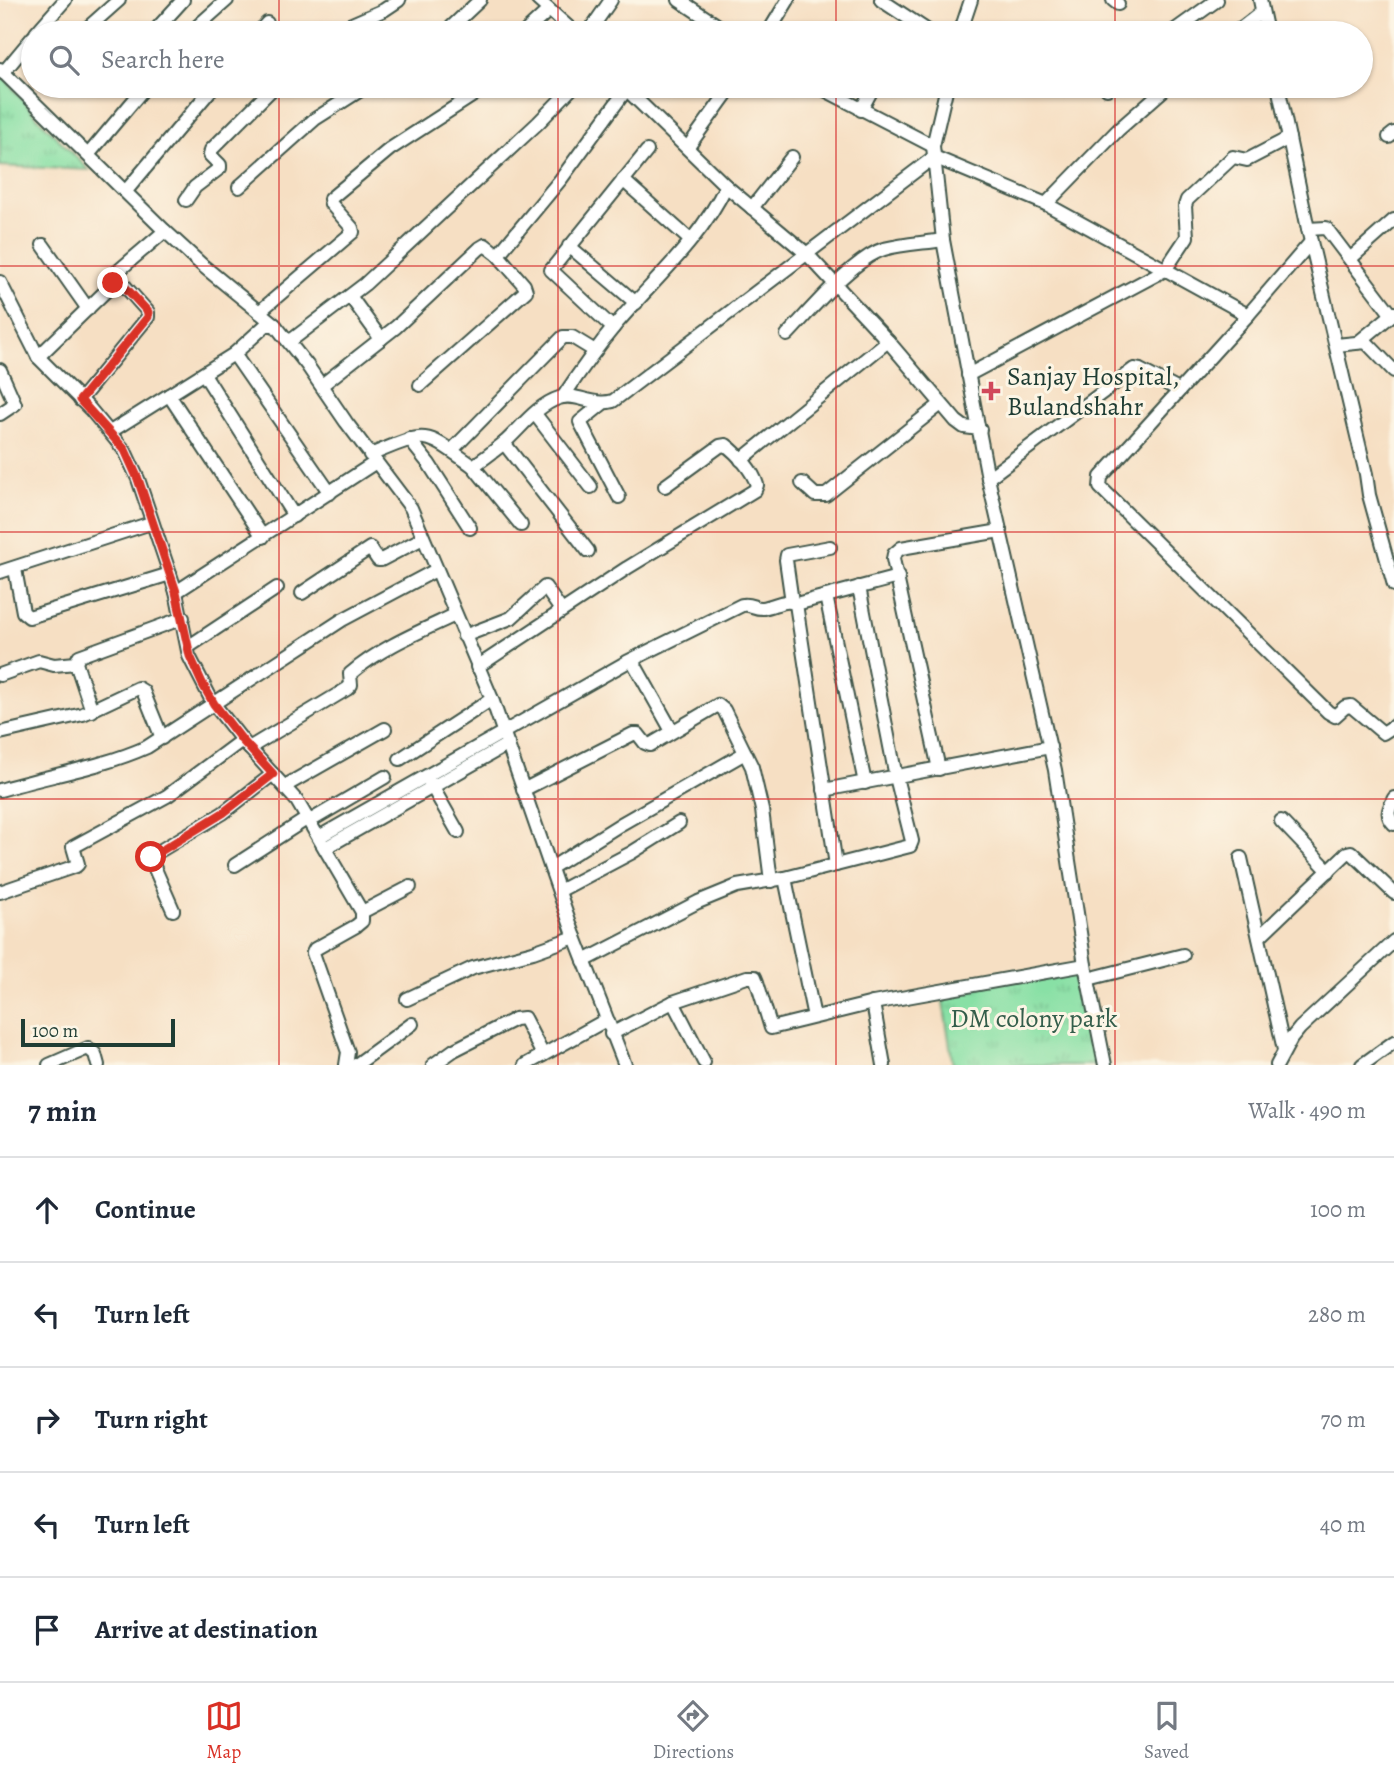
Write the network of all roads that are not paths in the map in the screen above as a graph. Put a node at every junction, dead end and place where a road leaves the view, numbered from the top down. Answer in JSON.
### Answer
{"nodes":[{"id":1,"x":65,"y":0,"type":"edge"},
{"id":2,"x":119,"y":0,"type":"edge"},
{"id":3,"x":183,"y":0,"type":"edge"},
{"id":4,"x":227,"y":0,"type":"edge"},
{"id":5,"x":399,"y":0,"type":"edge"},
{"id":6,"x":481,"y":0,"type":"edge"},
{"id":7,"x":538,"y":0,"type":"edge"},
{"id":8,"x":611,"y":0,"type":"edge"},
{"id":9,"x":788,"y":0,"type":"edge"},
{"id":10,"x":881,"y":0,"type":"edge"},
{"id":11,"x":971,"y":0,"type":"edge"},
{"id":12,"x":1217,"y":0,"type":"edge"},
{"id":13,"x":686,"y":2,"type":"edge"},
{"id":14,"x":1261,"y":6,"type":"edge"},
{"id":15,"x":549,"y":10,"type":"junction"},
{"id":16,"x":48,"y":21,"type":"edge"},
{"id":17,"x":95,"y":21,"type":"edge"},
{"id":18,"x":164,"y":21,"type":"edge"},
{"id":19,"x":203,"y":21,"type":"edge"},
{"id":20,"x":359,"y":21,"type":"edge"},
{"id":21,"x":459,"y":21,"type":"edge"},
{"id":22,"x":537,"y":21,"type":"edge"},
{"id":23,"x":561,"y":21,"type":"edge"},
{"id":24,"x":596,"y":21,"type":"edge"},
{"id":25,"x":712,"y":21,"type":"edge"},
{"id":26,"x":775,"y":21,"type":"edge"},
{"id":27,"x":913,"y":21,"type":"edge"},
{"id":28,"x":964,"y":21,"type":"edge"},
{"id":29,"x":1188,"y":21,"type":"edge"},
{"id":30,"x":1247,"y":21,"type":"edge"},
{"id":31,"x":21,"y":52,"type":"edge"},
{"id":32,"x":2,"y":71,"type":"edge"},
{"id":33,"x":21,"y":90,"type":"edge"},
{"id":34,"x":30,"y":98,"type":"edge"},
{"id":35,"x":134,"y":98,"type":"edge"},
{"id":36,"x":204,"y":98,"type":"edge"},
{"id":37,"x":263,"y":98,"type":"edge"},
{"id":38,"x":348,"y":98,"type":"edge"},
{"id":39,"x":469,"y":98,"type":"edge"},
{"id":40,"x":562,"y":98,"type":"edge"},
{"id":41,"x":618,"y":98,"type":"edge"},
{"id":42,"x":636,"y":98,"type":"edge"},
{"id":43,"x":723,"y":98,"type":"edge"},
{"id":44,"x":839,"y":98,"type":"edge"},
{"id":45,"x":868,"y":98,"type":"edge"},
{"id":46,"x":944,"y":98,"type":"edge"},
{"id":47,"x":1154,"y":98,"type":"edge"},
{"id":48,"x":1281,"y":98,"type":"edge"},
{"id":49,"x":861,"y":110,"type":"junction"},
{"id":50,"x":1289,"y":138,"type":"junction"},
{"id":51,"x":688,"y":147,"type":"junction"},
{"id":52,"x":647,"y":151,"type":"dead end"},
{"id":53,"x":933,"y":151,"type":"junction"},
{"id":54,"x":88,"y":155,"type":"junction"},
{"id":55,"x":792,"y":157,"type":"dead end"},
{"id":56,"x":623,"y":180,"type":"junction"},
{"id":57,"x":726,"y":186,"type":"junction"},
{"id":58,"x":239,"y":187,"type":"dead end"},
{"id":59,"x":126,"y":191,"type":"junction"},
{"id":60,"x":186,"y":200,"type":"dead end"},
{"id":61,"x":1046,"y":204,"type":"junction"},
{"id":62,"x":752,"y":208,"type":"junction"},
{"id":63,"x":1394,"y":220,"type":"edge"},
{"id":64,"x":165,"y":231,"type":"junction"},
{"id":65,"x":1309,"y":235,"type":"junction"},
{"id":66,"x":690,"y":240,"type":"junction"},
{"id":67,"x":943,"y":240,"type":"junction"},
{"id":68,"x":43,"y":245,"type":"dead end"},
{"id":69,"x":569,"y":246,"type":"junction"},
{"id":70,"x":807,"y":254,"type":"junction"},
{"id":71,"x":498,"y":255,"type":"junction"},
{"id":72,"x":1350,"y":259,"type":"junction"},
{"id":73,"x":1165,"y":271,"type":"junction"},
{"id":74,"x":114,"y":275,"type":"junction"},
{"id":75,"x":0,"y":282,"type":"edge"},
{"id":76,"x":836,"y":286,"type":"junction"},
{"id":77,"x":350,"y":296,"type":"junction"},
{"id":78,"x":636,"y":303,"type":"junction"},
{"id":79,"x":88,"y":309,"type":"junction"},
{"id":80,"x":259,"y":312,"type":"junction"},
{"id":81,"x":1248,"y":314,"type":"junction"},
{"id":82,"x":1393,"y":314,"type":"edge"},
{"id":83,"x":275,"y":325,"type":"junction"},
{"id":84,"x":613,"y":328,"type":"junction"},
{"id":85,"x":787,"y":335,"type":"dead end"},
{"id":86,"x":381,"y":339,"type":"junction"},
{"id":87,"x":888,"y":341,"type":"junction"},
{"id":88,"x":1360,"y":341,"type":"junction"},
{"id":89,"x":289,"y":342,"type":"junction"},
{"id":90,"x":1336,"y":345,"type":"junction"},
{"id":91,"x":595,"y":351,"type":"junction"},
{"id":92,"x":234,"y":354,"type":"junction"},
{"id":93,"x":38,"y":357,"type":"junction"},
{"id":94,"x":1394,"y":371,"type":"edge"},
{"id":95,"x":204,"y":374,"type":"junction"},
{"id":96,"x":968,"y":375,"type":"junction"},
{"id":97,"x":1,"y":377,"type":"edge"},
{"id":98,"x":420,"y":384,"type":"dead end"},
{"id":99,"x":322,"y":385,"type":"junction"},
{"id":100,"x":1180,"y":390,"type":"junction"},
{"id":101,"x":169,"y":396,"type":"junction"},
{"id":102,"x":563,"y":397,"type":"junction"},
{"id":103,"x":80,"y":400,"type":"junction"},
{"id":104,"x":602,"y":404,"type":"junction"},
{"id":105,"x":941,"y":404,"type":"junction"},
{"id":106,"x":0,"y":414,"type":"edge"},
{"id":107,"x":535,"y":414,"type":"junction"},
{"id":108,"x":980,"y":429,"type":"junction"},
{"id":109,"x":110,"y":432,"type":"junction"},
{"id":110,"x":408,"y":439,"type":"junction"},
{"id":111,"x":504,"y":443,"type":"junction"},
{"id":112,"x":452,"y":450,"type":"junction"},
{"id":113,"x":373,"y":459,"type":"junction"},
{"id":114,"x":741,"y":460,"type":"junction"},
{"id":115,"x":473,"y":466,"type":"junction"},
{"id":116,"x":988,"y":478,"type":"junction"},
{"id":117,"x":802,"y":483,"type":"dead end"},
{"id":118,"x":665,"y":486,"type":"dead end"},
{"id":119,"x":591,"y":487,"type":"dead end"},
{"id":120,"x":330,"y":492,"type":"junction"},
{"id":121,"x":619,"y":497,"type":"dead end"},
{"id":122,"x":294,"y":516,"type":"junction"},
{"id":123,"x":151,"y":523,"type":"junction"},
{"id":124,"x":522,"y":525,"type":"dead end"},
{"id":125,"x":470,"y":527,"type":"dead end"},
{"id":126,"x":1000,"y":531,"type":"junction"},
{"id":127,"x":263,"y":537,"type":"junction"},
{"id":128,"x":423,"y":538,"type":"junction"},
{"id":129,"x":1389,"y":546,"type":"edge"},
{"id":130,"x":830,"y":547,"type":"dead end"},
{"id":131,"x":588,"y":551,"type":"dead end"},
{"id":132,"x":15,"y":569,"type":"junction"},
{"id":133,"x":436,"y":570,"type":"junction"},
{"id":134,"x":0,"y":572,"type":"edge"},
{"id":135,"x":170,"y":574,"type":"junction"},
{"id":136,"x":898,"y":577,"type":"junction"},
{"id":137,"x":1394,"y":585,"type":"edge"},
{"id":138,"x":859,"y":587,"type":"junction"},
{"id":139,"x":277,"y":588,"type":"dead end"},
{"id":140,"x":176,"y":592,"type":"junction"},
{"id":141,"x":302,"y":593,"type":"dead end"},
{"id":142,"x":826,"y":596,"type":"junction"},
{"id":143,"x":794,"y":603,"type":"junction"},
{"id":144,"x":561,"y":610,"type":"junction"},
{"id":145,"x":455,"y":614,"type":"junction"},
{"id":146,"x":183,"y":618,"type":"junction"},
{"id":147,"x":464,"y":636,"type":"junction"},
{"id":148,"x":188,"y":647,"type":"junction"},
{"id":149,"x":632,"y":660,"type":"junction"},
{"id":150,"x":76,"y":663,"type":"junction"},
{"id":151,"x":477,"y":667,"type":"junction"},
{"id":152,"x":0,"y":675,"type":"edge"},
{"id":153,"x":492,"y":699,"type":"junction"},
{"id":154,"x":214,"y":704,"type":"junction"},
{"id":155,"x":92,"y":710,"type":"junction"},
{"id":156,"x":1394,"y":726,"type":"edge"},
{"id":157,"x":385,"y":729,"type":"dead end"},
{"id":158,"x":672,"y":731,"type":"junction"},
{"id":159,"x":0,"y":733,"type":"edge"},
{"id":160,"x":162,"y":738,"type":"junction"},
{"id":161,"x":506,"y":738,"type":"junction"},
{"id":162,"x":245,"y":744,"type":"junction"},
{"id":163,"x":1050,"y":747,"type":"junction"},
{"id":164,"x":745,"y":753,"type":"junction"},
{"id":165,"x":400,"y":760,"type":"dead end"},
{"id":166,"x":939,"y":769,"type":"junction"},
{"id":167,"x":273,"y":774,"type":"junction"},
{"id":168,"x":385,"y":777,"type":"dead end"},
{"id":169,"x":897,"y":777,"type":"junction"},
{"id":170,"x":429,"y":781,"type":"junction"},
{"id":171,"x":865,"y":783,"type":"junction"},
{"id":172,"x":285,"y":786,"type":"junction"},
{"id":173,"x":0,"y":790,"type":"edge"},
{"id":174,"x":523,"y":790,"type":"junction"},
{"id":175,"x":824,"y":790,"type":"junction"},
{"id":176,"x":1394,"y":798,"type":"edge"},
{"id":177,"x":309,"y":819,"type":"junction"},
{"id":178,"x":1281,"y":821,"type":"dead end"},
{"id":179,"x":679,"y":823,"type":"dead end"},
{"id":180,"x":1394,"y":824,"type":"edge"},
{"id":181,"x":458,"y":832,"type":"dead end"},
{"id":182,"x":322,"y":843,"type":"junction"},
{"id":183,"x":1241,"y":858,"type":"dead end"},
{"id":184,"x":235,"y":865,"type":"dead end"},
{"id":185,"x":836,"y":865,"type":"junction"},
{"id":186,"x":551,"y":868,"type":"junction"},
{"id":187,"x":1329,"y":871,"type":"junction"},
{"id":188,"x":785,"y":878,"type":"junction"},
{"id":189,"x":771,"y":881,"type":"junction"},
{"id":190,"x":410,"y":887,"type":"dead end"},
{"id":191,"x":559,"y":891,"type":"junction"},
{"id":192,"x":0,"y":892,"type":"edge"},
{"id":193,"x":1394,"y":893,"type":"edge"},
{"id":194,"x":173,"y":910,"type":"dead end"},
{"id":195,"x":362,"y":912,"type":"junction"},
{"id":196,"x":575,"y":937,"type":"junction"},
{"id":197,"x":1259,"y":937,"type":"junction"},
{"id":198,"x":1394,"y":941,"type":"edge"},
{"id":199,"x":1182,"y":955,"type":"dead end"},
{"id":200,"x":584,"y":961,"type":"junction"},
{"id":201,"x":1085,"y":965,"type":"junction"},
{"id":202,"x":1088,"y":979,"type":"junction"},
{"id":203,"x":407,"y":999,"type":"dead end"},
{"id":204,"x":673,"y":1002,"type":"junction"},
{"id":205,"x":873,"y":1003,"type":"junction"},
{"id":206,"x":814,"y":1017,"type":"junction"},
{"id":207,"x":606,"y":1020,"type":"junction"},
{"id":208,"x":412,"y":1024,"type":"dead end"},
{"id":209,"x":611,"y":1034,"type":"junction"},
{"id":210,"x":1394,"y":1042,"type":"edge"},
{"id":211,"x":1284,"y":1050,"type":"junction"},
{"id":212,"x":543,"y":1055,"type":"junction"},
{"id":213,"x":704,"y":1062,"type":"dead end"},
{"id":214,"x":350,"y":1063,"type":"edge"},
{"id":215,"x":49,"y":1065,"type":"edge"},
{"id":216,"x":98,"y":1065,"type":"edge"},
{"id":217,"x":336,"y":1065,"type":"edge"},
{"id":218,"x":433,"y":1065,"type":"edge"},
{"id":219,"x":526,"y":1065,"type":"edge"},
{"id":220,"x":625,"y":1065,"type":"edge"},
{"id":221,"x":884,"y":1065,"type":"edge"},
{"id":222,"x":1105,"y":1065,"type":"edge"},
{"id":223,"x":1277,"y":1065,"type":"edge"},
{"id":224,"x":1362,"y":1065,"type":"edge"}],
"edges":[{"from":1,"to":16,"type":"street"},
{"from":2,"to":17,"type":"street"},
{"from":3,"to":18,"type":"street"},
{"from":4,"to":19,"type":"street"},
{"from":5,"to":20,"type":"street"},
{"from":6,"to":21,"type":"street"},
{"from":7,"to":15,"type":"street"},
{"from":8,"to":24,"type":"street"},
{"from":9,"to":26,"type":"street"},
{"from":10,"to":27,"type":"street"},
{"from":11,"to":28,"type":"street"},
{"from":12,"to":29,"type":"street"},
{"from":13,"to":25,"type":"street"},
{"from":14,"to":30,"type":"street"},
{"from":15,"to":22,"type":"street"},
{"from":15,"to":23,"type":"street"},
{"from":31,"to":32,"type":"street"},
{"from":32,"to":33,"type":"street"},
{"from":34,"to":54,"type":"street"},
{"from":35,"to":54,"type":"street"},
{"from":36,"to":59,"type":"street"},
{"from":37,"to":60,"type":"street"},
{"from":38,"to":58,"type":"street"},
{"from":39,"to":80,"type":"street"},
{"from":40,"to":77,"type":"street"},
{"from":41,"to":71,"type":"street"},
{"from":42,"to":51,"type":"street"},
{"from":43,"to":51,"type":"street"},
{"from":44,"to":49,"type":"street"},
{"from":45,"to":49,"type":"street"},
{"from":46,"to":53,"type":"street"},
{"from":47,"to":61,"type":"street"},
{"from":48,"to":50,"type":"street"},
{"from":49,"to":53,"type":"street"},
{"from":50,"to":65,"type":"street"},
{"from":50,"to":73,"type":"street"},
{"from":51,"to":57,"type":"street"},
{"from":52,"to":56,"type":"street"},
{"from":53,"to":61,"type":"street"},
{"from":53,"to":67,"type":"street"},
{"from":53,"to":70,"type":"street"},
{"from":54,"to":59,"type":"street"},
{"from":55,"to":62,"type":"street"},
{"from":56,"to":66,"type":"street"},
{"from":56,"to":69,"type":"street"},
{"from":57,"to":62,"type":"street"},
{"from":57,"to":66,"type":"street"},
{"from":59,"to":64,"type":"street"},
{"from":61,"to":73,"type":"street"},
{"from":62,"to":70,"type":"street"},
{"from":63,"to":72,"type":"street"},
{"from":64,"to":74,"type":"street"},
{"from":64,"to":80,"type":"street"},
{"from":65,"to":72,"type":"street"},
{"from":65,"to":81,"type":"street"},
{"from":65,"to":90,"type":"street"},
{"from":66,"to":78,"type":"street"},
{"from":67,"to":76,"type":"street"},
{"from":67,"to":96,"type":"street"},
{"from":68,"to":79,"type":"street"},
{"from":69,"to":78,"type":"street"},
{"from":69,"to":84,"type":"street"},
{"from":70,"to":76,"type":"street"},
{"from":70,"to":104,"type":"street"},
{"from":71,"to":86,"type":"street"},
{"from":71,"to":98,"type":"street"},
{"from":72,"to":82,"type":"street"},
{"from":73,"to":81,"type":"street"},
{"from":73,"to":96,"type":"street"},
{"from":74,"to":79,"type":"street"},
{"from":74,"to":103,"type":"street"},
{"from":75,"to":93,"type":"street"},
{"from":76,"to":85,"type":"street"},
{"from":76,"to":87,"type":"street"},
{"from":77,"to":86,"type":"street"},
{"from":77,"to":89,"type":"street"},
{"from":78,"to":84,"type":"street"},
{"from":79,"to":93,"type":"street"},
{"from":80,"to":83,"type":"street"},
{"from":81,"to":100,"type":"street"},
{"from":82,"to":88,"type":"street"},
{"from":83,"to":89,"type":"street"},
{"from":83,"to":92,"type":"street"},
{"from":84,"to":91,"type":"street"},
{"from":86,"to":99,"type":"street"},
{"from":87,"to":105,"type":"street"},
{"from":87,"to":114,"type":"street"},
{"from":88,"to":90,"type":"street"},
{"from":88,"to":94,"type":"street"},
{"from":89,"to":99,"type":"street"},
{"from":90,"to":129,"type":"street"},
{"from":91,"to":102,"type":"street"},
{"from":91,"to":112,"type":"street"},
{"from":92,"to":95,"type":"street"},
{"from":92,"to":120,"type":"street"},
{"from":93,"to":103,"type":"street"},
{"from":95,"to":101,"type":"street"},
{"from":95,"to":122,"type":"street"},
{"from":96,"to":108,"type":"street"},
{"from":97,"to":106,"type":"street"},
{"from":99,"to":113,"type":"street"},
{"from":100,"to":116,"type":"street"},
{"from":100,"to":156,"type":"street"},
{"from":101,"to":109,"type":"street"},
{"from":101,"to":127,"type":"street"},
{"from":102,"to":104,"type":"street"},
{"from":102,"to":107,"type":"street"},
{"from":103,"to":109,"type":"street"},
{"from":104,"to":121,"type":"street"},
{"from":105,"to":108,"type":"street"},
{"from":105,"to":117,"type":"street"},
{"from":107,"to":111,"type":"street"},
{"from":107,"to":119,"type":"street"},
{"from":108,"to":116,"type":"street"},
{"from":109,"to":123,"type":"street"},
{"from":110,"to":112,"type":"street"},
{"from":110,"to":113,"type":"street"},
{"from":110,"to":125,"type":"street"},
{"from":111,"to":115,"type":"street"},
{"from":111,"to":131,"type":"street"},
{"from":112,"to":115,"type":"street"},
{"from":113,"to":120,"type":"street"},
{"from":113,"to":128,"type":"street"},
{"from":114,"to":118,"type":"street"},
{"from":114,"to":144,"type":"street"},
{"from":115,"to":124,"type":"street"},
{"from":116,"to":126,"type":"street"},
{"from":120,"to":122,"type":"street"},
{"from":122,"to":127,"type":"street"},
{"from":123,"to":132,"type":"street"},
{"from":123,"to":135,"type":"street"},
{"from":126,"to":136,"type":"street"},
{"from":126,"to":163,"type":"street"},
{"from":127,"to":140,"type":"street"},
{"from":128,"to":133,"type":"street"},
{"from":128,"to":141,"type":"street"},
{"from":129,"to":137,"type":"street"},
{"from":130,"to":143,"type":"street"},
{"from":132,"to":134,"type":"street"},
{"from":132,"to":135,"type":"street"},
{"from":133,"to":145,"type":"street"},
{"from":133,"to":154,"type":"street"},
{"from":135,"to":140,"type":"street"},
{"from":136,"to":138,"type":"street"},
{"from":136,"to":166,"type":"street"},
{"from":138,"to":142,"type":"street"},
{"from":138,"to":169,"type":"street"},
{"from":139,"to":148,"type":"street"},
{"from":140,"to":146,"type":"street"},
{"from":142,"to":143,"type":"street"},
{"from":142,"to":171,"type":"street"},
{"from":143,"to":149,"type":"street"},
{"from":143,"to":175,"type":"street"},
{"from":144,"to":147,"type":"street"},
{"from":144,"to":151,"type":"street"},
{"from":145,"to":147,"type":"street"},
{"from":145,"to":162,"type":"street"},
{"from":146,"to":148,"type":"street"},
{"from":146,"to":150,"type":"street"},
{"from":147,"to":151,"type":"street"},
{"from":148,"to":154,"type":"street"},
{"from":149,"to":158,"type":"street"},
{"from":149,"to":161,"type":"street"},
{"from":150,"to":152,"type":"street"},
{"from":150,"to":155,"type":"street"},
{"from":151,"to":153,"type":"street"},
{"from":153,"to":161,"type":"street"},
{"from":153,"to":165,"type":"street"},
{"from":154,"to":160,"type":"street"},
{"from":154,"to":162,"type":"street"},
{"from":155,"to":159,"type":"street"},
{"from":155,"to":160,"type":"street"},
{"from":157,"to":172,"type":"street"},
{"from":158,"to":164,"type":"street"},
{"from":158,"to":174,"type":"street"},
{"from":160,"to":173,"type":"street"},
{"from":161,"to":170,"type":"street"},
{"from":161,"to":174,"type":"street"},
{"from":162,"to":167,"type":"street"},
{"from":162,"to":192,"type":"street"},
{"from":163,"to":166,"type":"street"},
{"from":163,"to":201,"type":"street"},
{"from":164,"to":186,"type":"street"},
{"from":164,"to":189,"type":"street"},
{"from":166,"to":169,"type":"street"},
{"from":167,"to":172,"type":"street"},
{"from":167,"to":194,"type":"street"},
{"from":168,"to":177,"type":"street"},
{"from":169,"to":171,"type":"street"},
{"from":169,"to":185,"type":"street"},
{"from":170,"to":181,"type":"street"},
{"from":170,"to":182,"type":"street"},
{"from":171,"to":175,"type":"street"},
{"from":172,"to":177,"type":"street"},
{"from":174,"to":186,"type":"street"},
{"from":175,"to":185,"type":"street"},
{"from":176,"to":180,"type":"street"},
{"from":177,"to":182,"type":"street"},
{"from":177,"to":184,"type":"street"},
{"from":178,"to":187,"type":"street"},
{"from":179,"to":191,"type":"street"},
{"from":182,"to":195,"type":"street"},
{"from":183,"to":197,"type":"street"},
{"from":185,"to":188,"type":"street"},
{"from":186,"to":191,"type":"street"},
{"from":187,"to":193,"type":"street"},
{"from":187,"to":197,"type":"street"},
{"from":188,"to":189,"type":"street"},
{"from":188,"to":206,"type":"street"},
{"from":189,"to":200,"type":"street"},
{"from":190,"to":195,"type":"street"},
{"from":191,"to":196,"type":"street"},
{"from":195,"to":214,"type":"street"},
{"from":196,"to":200,"type":"street"},
{"from":196,"to":203,"type":"street"},
{"from":197,"to":211,"type":"street"},
{"from":198,"to":211,"type":"street"},
{"from":199,"to":202,"type":"street"},
{"from":200,"to":207,"type":"street"},
{"from":201,"to":202,"type":"street"},
{"from":201,"to":205,"type":"street"},
{"from":202,"to":222,"type":"street"},
{"from":204,"to":206,"type":"street"},
{"from":204,"to":209,"type":"street"},
{"from":204,"to":213,"type":"street"},
{"from":205,"to":206,"type":"street"},
{"from":205,"to":221,"type":"street"},
{"from":207,"to":209,"type":"street"},
{"from":207,"to":212,"type":"street"},
{"from":208,"to":214,"type":"street"},
{"from":209,"to":220,"type":"street"},
{"from":210,"to":224,"type":"street"},
{"from":211,"to":223,"type":"street"},
{"from":212,"to":218,"type":"street"},
{"from":212,"to":219,"type":"street"},
{"from":214,"to":217,"type":"street"},
{"from":215,"to":216,"type":"street"}]}
